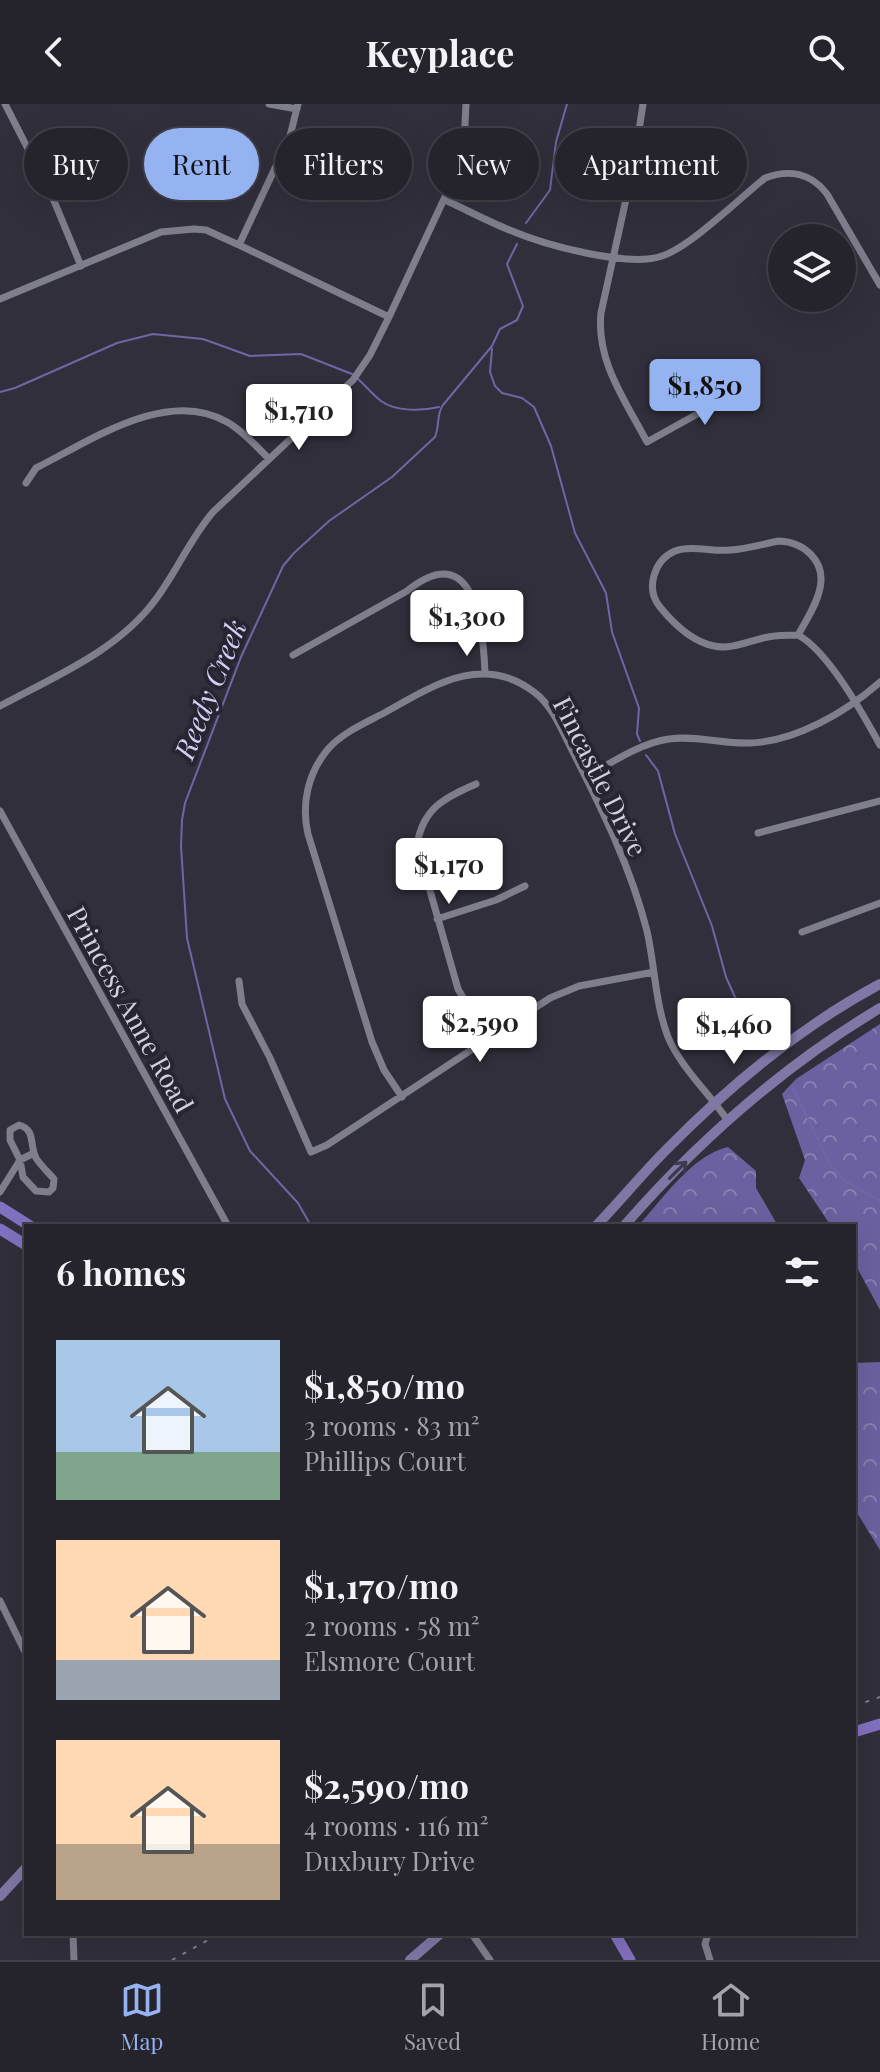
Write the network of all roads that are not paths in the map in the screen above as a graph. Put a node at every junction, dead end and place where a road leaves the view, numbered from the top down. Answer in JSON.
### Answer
{"nodes":[{"id":1,"x":5,"y":104,"type":"edge"},
{"id":2,"x":269,"y":104,"type":"edge"},
{"id":3,"x":466,"y":104,"type":"edge"},
{"id":4,"x":643,"y":104,"type":"edge"},
{"id":5,"x":297,"y":106,"type":"edge"},
{"id":6,"x":464,"y":128,"type":"edge"},
{"id":7,"x":445,"y":200,"type":"joint"},
{"id":8,"x":239,"y":245,"type":"junction"},
{"id":9,"x":613,"y":258,"type":"junction"},
{"id":10,"x":81,"y":266,"type":"junction"},
{"id":11,"x":880,"y":285,"type":"edge"},
{"id":12,"x":0,"y":299,"type":"edge"},
{"id":13,"x":389,"y":317,"type":"junction"},
{"id":14,"x":736,"y":383,"type":"dead end"},
{"id":15,"x":269,"y":459,"type":"junction"},
{"id":16,"x":26,"y":483,"type":"dead end"},
{"id":17,"x":798,"y":635,"type":"junction"},
{"id":18,"x":293,"y":655,"type":"dead end"},
{"id":19,"x":485,"y":672,"type":"junction"},
{"id":20,"x":880,"y":682,"type":"edge"},
{"id":21,"x":854,"y":704,"type":"junction"},
{"id":22,"x":0,"y":706,"type":"edge"},
{"id":23,"x":880,"y":745,"type":"edge"},
{"id":24,"x":586,"y":777,"type":"junction"},
{"id":25,"x":476,"y":784,"type":"dead end"},
{"id":26,"x":880,"y":801,"type":"edge"},
{"id":27,"x":0,"y":811,"type":"edge"},
{"id":28,"x":758,"y":833,"type":"dead end"},
{"id":29,"x":525,"y":886,"type":"dead end"},
{"id":30,"x":880,"y":903,"type":"edge"},
{"id":31,"x":437,"y":919,"type":"junction"},
{"id":32,"x":802,"y":932,"type":"dead end"},
{"id":33,"x":654,"y":972,"type":"junction"},
{"id":34,"x":239,"y":981,"type":"dead end"},
{"id":35,"x":880,"y":984,"type":"edge"},
{"id":36,"x":880,"y":1008,"type":"edge"},
{"id":37,"x":488,"y":1040,"type":"junction"},
{"id":38,"x":402,"y":1097,"type":"junction"},
{"id":39,"x":716,"y":1103,"type":"junction"},
{"id":40,"x":728,"y":1121,"type":"junction"},
{"id":41,"x":34,"y":1153,"type":"junction"},
{"id":42,"x":20,"y":1160,"type":"junction"},
{"id":43,"x":0,"y":1192,"type":"edge"},
{"id":44,"x":0,"y":1207,"type":"edge"},
{"id":45,"x":27,"y":1224,"type":"edge"},
{"id":46,"x":227,"y":1224,"type":"edge"},
{"id":47,"x":598,"y":1224,"type":"edge"},
{"id":48,"x":626,"y":1224,"type":"edge"},
{"id":49,"x":0,"y":1229,"type":"edge"},
{"id":50,"x":24,"y":1244,"type":"edge"},
{"id":51,"x":0,"y":1601,"type":"edge"},
{"id":52,"x":24,"y":1650,"type":"edge"},
{"id":53,"x":880,"y":1724,"type":"edge"},
{"id":54,"x":856,"y":1731,"type":"edge"},
{"id":55,"x":24,"y":1870,"type":"edge"},
{"id":56,"x":0,"y":1896,"type":"edge"},
{"id":57,"x":73,"y":1936,"type":"edge"},
{"id":58,"x":438,"y":1936,"type":"edge"},
{"id":59,"x":473,"y":1936,"type":"edge"},
{"id":60,"x":616,"y":1936,"type":"edge"},
{"id":61,"x":707,"y":1936,"type":"edge"},
{"id":62,"x":74,"y":1960,"type":"edge"},
{"id":63,"x":410,"y":1960,"type":"edge"},
{"id":64,"x":490,"y":1960,"type":"edge"},
{"id":65,"x":630,"y":1960,"type":"edge"},
{"id":66,"x":710,"y":1960,"type":"edge"}],
"edges":[{"from":1,"to":10,"type":"street"},
{"from":2,"to":5,"type":"street"},
{"from":3,"to":6,"type":"street"},
{"from":4,"to":9,"type":"street"},
{"from":5,"to":8,"type":"street"},
{"from":7,"to":9,"type":"street"},
{"from":7,"to":13,"type":"street"},
{"from":8,"to":10,"type":"street"},
{"from":8,"to":13,"type":"street"},
{"from":9,"to":11,"type":"street"},
{"from":9,"to":14,"type":"street"},
{"from":10,"to":12,"type":"street"},
{"from":13,"to":15,"type":"street"},
{"from":15,"to":16,"type":"street"},
{"from":15,"to":22,"type":"street"},
{"from":17,"to":17,"type":"street"},
{"from":17,"to":21,"type":"street"},
{"from":18,"to":19,"type":"street"},
{"from":19,"to":24,"type":"street","name":"Fincastle Drive"},
{"from":19,"to":38,"type":"street"},
{"from":20,"to":21,"type":"street"},
{"from":21,"to":23,"type":"street"},
{"from":21,"to":24,"type":"street"},
{"from":24,"to":33,"type":"street","name":"Fincastle Drive"},
{"from":25,"to":31,"type":"street"},
{"from":26,"to":28,"type":"street"},
{"from":27,"to":46,"type":"street","name":"Princess Anne Road"},
{"from":29,"to":31,"type":"street"},
{"from":30,"to":32,"type":"street"},
{"from":31,"to":37,"type":"street"},
{"from":33,"to":37,"type":"street"},
{"from":33,"to":39,"type":"street","name":"Fincastle Drive"},
{"from":34,"to":38,"type":"street"},
{"from":35,"to":39,"type":"main road"},
{"from":36,"to":40,"type":"main road"},
{"from":37,"to":38,"type":"street"},
{"from":39,"to":40,"type":"street","name":"Fincastle Drive"},
{"from":39,"to":47,"type":"main road"},
{"from":48,"to":40,"type":"main road","one_way":true},
{"from":41,"to":42,"type":"street"},
{"from":41,"to":42,"type":"street"},
{"from":41,"to":42,"type":"street"},
{"from":42,"to":43,"type":"street"},
{"from":44,"to":45,"type":"main road"},
{"from":49,"to":50,"type":"main road"},
{"from":51,"to":52,"type":"street"},
{"from":53,"to":54,"type":"main road"},
{"from":55,"to":56,"type":"main road"},
{"from":57,"to":62,"type":"street"},
{"from":58,"to":63,"type":"main road"},
{"from":59,"to":64,"type":"street"},
{"from":60,"to":65,"type":"main road"},
{"from":61,"to":66,"type":"street"}]}
